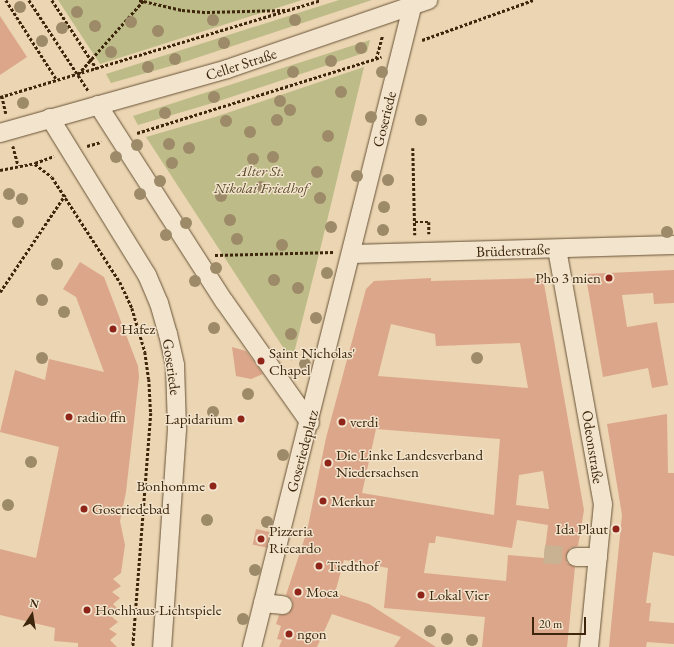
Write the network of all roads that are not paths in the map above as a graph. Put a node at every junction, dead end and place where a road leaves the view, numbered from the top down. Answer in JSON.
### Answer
{"nodes":[{"id":1,"x":429,"y":0,"type":"edge"},
{"id":2,"x":412,"y":7,"type":"junction"},
{"id":3,"x":98,"y":105,"type":"junction"},
{"id":4,"x":50,"y":118,"type":"junction"},
{"id":5,"x":0,"y":133,"type":"edge"},
{"id":6,"x":674,"y":245,"type":"edge"},
{"id":7,"x":557,"y":249,"type":"junction"},
{"id":8,"x":352,"y":254,"type":"junction"},
{"id":9,"x":310,"y":423,"type":"junction"},
{"id":10,"x":576,"y":557,"type":"tunnel mouth"},
{"id":11,"x":598,"y":557,"type":"junction"},
{"id":12,"x":263,"y":603,"type":"junction"},
{"id":13,"x":283,"y":605,"type":"dead end"},
{"id":14,"x":162,"y":647,"type":"edge"},
{"id":15,"x":252,"y":647,"type":"edge"},
{"id":16,"x":589,"y":647,"type":"edge"}],
"edges":[{"from":1,"to":2,"type":"street","name":"Celler Straße"},
{"from":2,"to":3,"type":"street","name":"Celler Straße"},
{"from":2,"to":8,"type":"street","name":"Goseriede"},
{"from":3,"to":4,"type":"street","name":"Celler Straße"},
{"from":3,"to":9,"type":"street"},
{"from":4,"to":5,"type":"street","name":"Celler Straße"},
{"from":4,"to":14,"type":"street","name":"Goseriede"},
{"from":6,"to":7,"type":"street","name":"Brüderstraße"},
{"from":7,"to":8,"type":"street","name":"Brüderstraße"},
{"from":7,"to":11,"type":"street","name":"Odeonstraße"},
{"from":8,"to":9,"type":"street","name":"Goseriedeplatz"},
{"from":9,"to":12,"type":"street","name":"Goseriedeplatz"},
{"from":10,"to":11,"type":"street"},
{"from":11,"to":16,"type":"street","name":"Odeonstraße"},
{"from":12,"to":13,"type":"street"},
{"from":12,"to":15,"type":"street","name":"Goseriedeplatz"}]}
